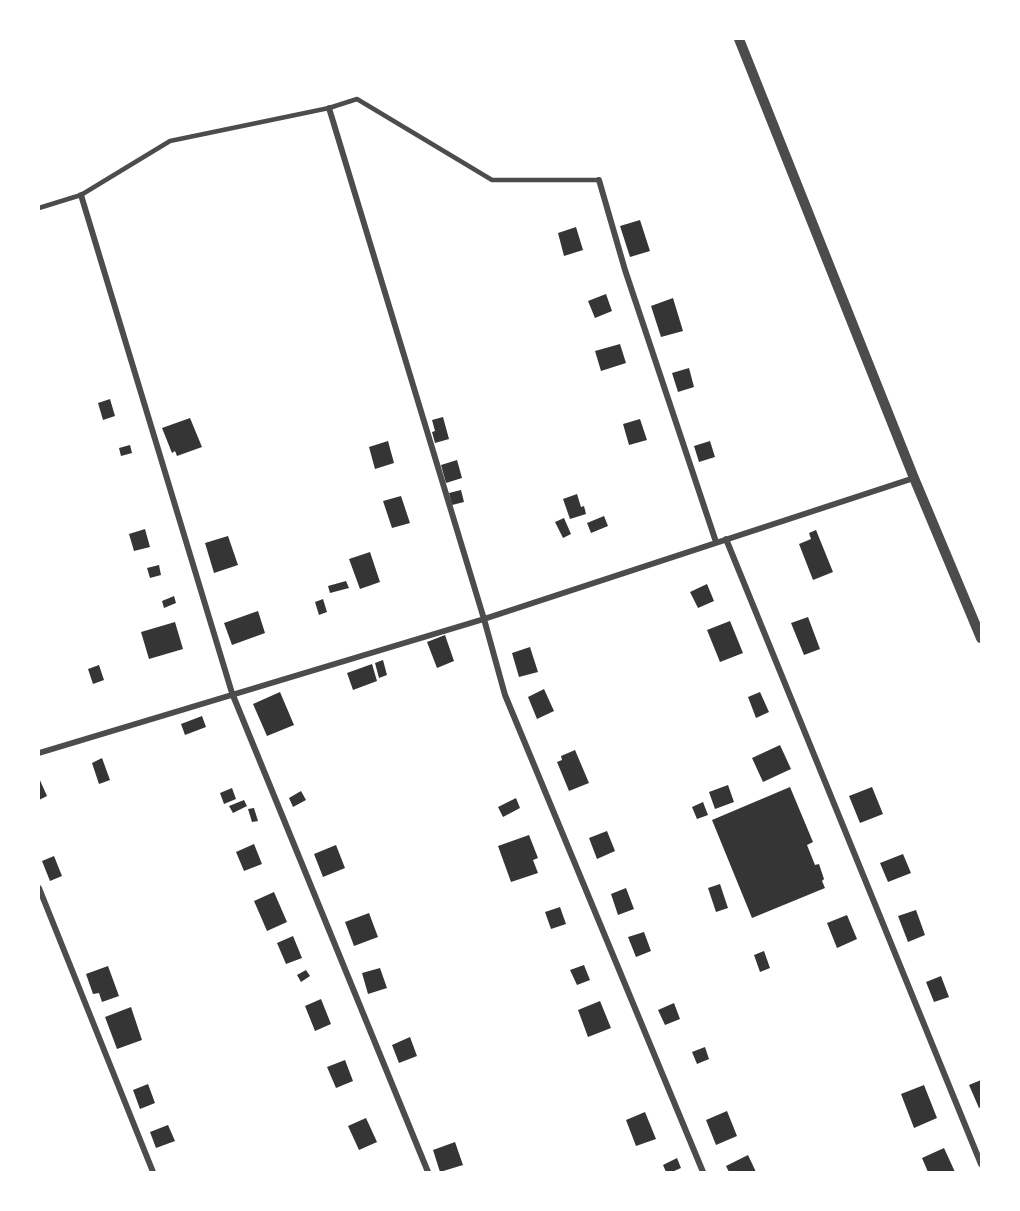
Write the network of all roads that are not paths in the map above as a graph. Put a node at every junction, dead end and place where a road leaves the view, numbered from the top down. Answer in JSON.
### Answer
{"nodes":[{"id":1,"x":739,"y":39,"type":"edge"},
{"id":2,"x":329,"y":108,"type":"junction"},
{"id":3,"x":599,"y":180,"type":"joint"},
{"id":4,"x":81,"y":195,"type":"junction"},
{"id":5,"x":39,"y":208,"type":"edge"},
{"id":6,"x":914,"y":478,"type":"junction"},
{"id":7,"x":726,"y":538,"type":"junction"},
{"id":8,"x":716,"y":542,"type":"junction"},
{"id":9,"x":484,"y":619,"type":"junction"},
{"id":10,"x":981,"y":638,"type":"edge"},
{"id":11,"x":232,"y":693,"type":"junction"},
{"id":12,"x":39,"y":753,"type":"edge"},
{"id":13,"x":39,"y":888,"type":"edge"},
{"id":14,"x":981,"y":1164,"type":"edge"},
{"id":15,"x":153,"y":1172,"type":"edge"},
{"id":16,"x":428,"y":1172,"type":"edge"},
{"id":17,"x":703,"y":1172,"type":"edge"}],
"edges":[{"from":1,"to":6,"type":"street"},
{"from":2,"to":3,"type":"lane"},
{"from":2,"to":4,"type":"lane"},
{"from":2,"to":9,"type":"street"},
{"from":3,"to":8,"type":"street"},
{"from":4,"to":5,"type":"lane"},
{"from":4,"to":11,"type":"street"},
{"from":6,"to":7,"type":"street"},
{"from":6,"to":10,"type":"street"},
{"from":7,"to":8,"type":"street"},
{"from":7,"to":14,"type":"street"},
{"from":8,"to":9,"type":"street"},
{"from":9,"to":11,"type":"street"},
{"from":9,"to":17,"type":"street"},
{"from":11,"to":12,"type":"street"},
{"from":11,"to":16,"type":"street"},
{"from":13,"to":15,"type":"street"}]}
